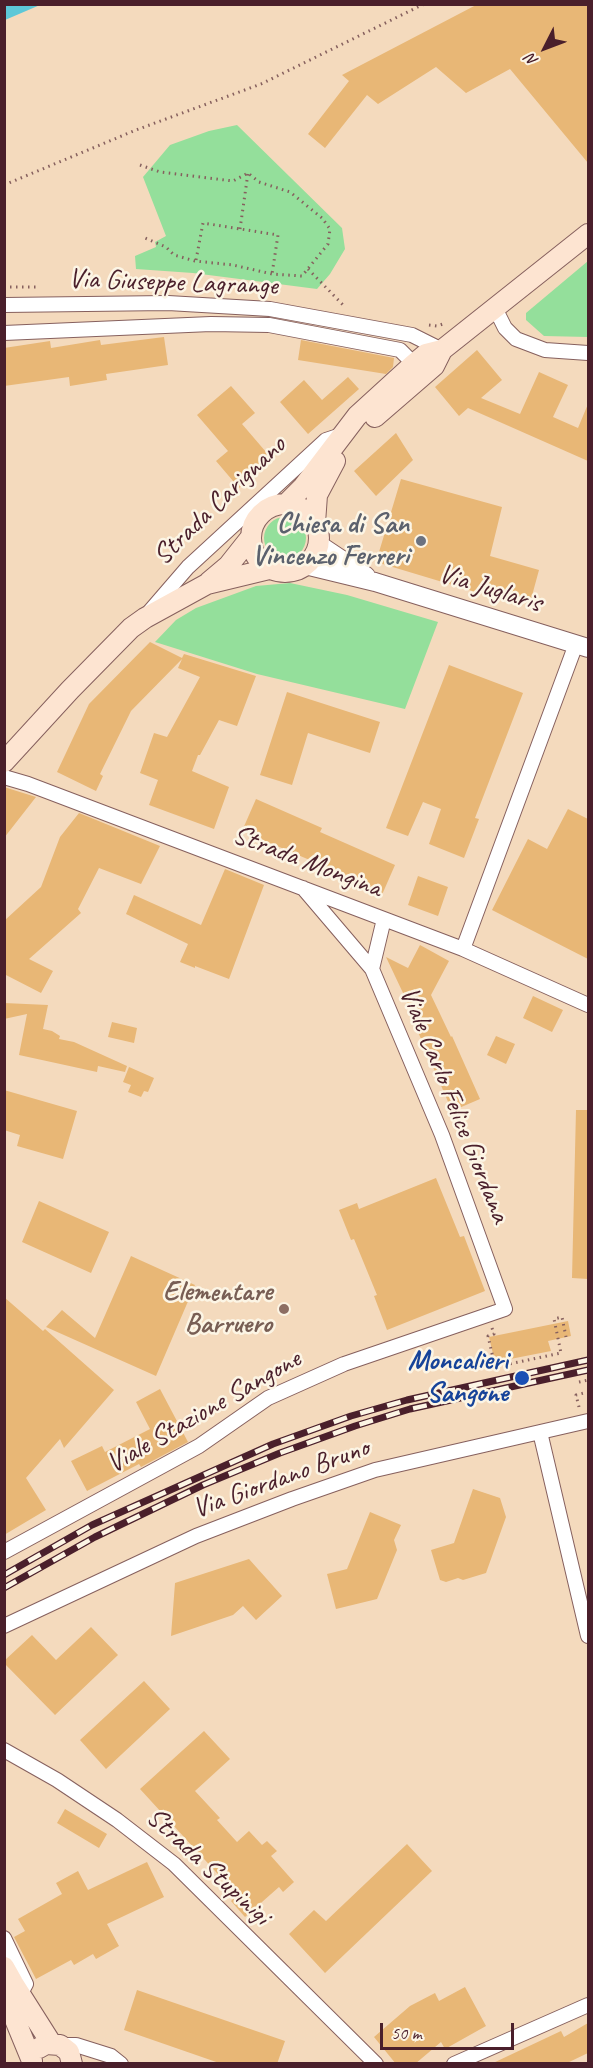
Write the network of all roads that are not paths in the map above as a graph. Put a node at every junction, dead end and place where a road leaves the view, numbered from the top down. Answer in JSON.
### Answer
{"nodes":[{"id":1,"x":588,"y":234,"type":"edge"},
{"id":2,"x":4,"y":305,"type":"edge"},
{"id":3,"x":495,"y":308,"type":"junction"},
{"id":4,"x":4,"y":333,"type":"edge"},
{"id":5,"x":442,"y":350,"type":"junction"},
{"id":6,"x":588,"y":353,"type":"edge"},
{"id":7,"x":414,"y":364,"type":"junction"},
{"id":8,"x":341,"y":435,"type":"junction"},
{"id":9,"x":286,"y":504,"type":"junction"},
{"id":10,"x":315,"y":524,"type":"junction"},
{"id":11,"x":251,"y":537,"type":"junction"},
{"id":12,"x":318,"y":544,"type":"junction"},
{"id":13,"x":305,"y":565,"type":"junction"},
{"id":14,"x":269,"y":568,"type":"junction"},
{"id":15,"x":375,"y":582,"type":"junction"},
{"id":16,"x":207,"y":584,"type":"junction"},
{"id":17,"x":145,"y":618,"type":"junction"},
{"id":18,"x":582,"y":646,"type":"edge"},
{"id":19,"x":4,"y":762,"type":"edge"},
{"id":20,"x":4,"y":777,"type":"edge"},
{"id":21,"x":303,"y":888,"type":"junction"},
{"id":22,"x":384,"y":919,"type":"junction"},
{"id":23,"x":463,"y":949,"type":"junction"},
{"id":24,"x":372,"y":969,"type":"junction"},
{"id":25,"x":588,"y":1005,"type":"edge"},
{"id":26,"x":505,"y":1309,"type":"joint"},
{"id":27,"x":582,"y":1422,"type":"edge"},
{"id":28,"x":540,"y":1432,"type":"junction"},
{"id":29,"x":4,"y":1552,"type":"edge"},
{"id":30,"x":4,"y":1626,"type":"edge"},
{"id":31,"x":588,"y":1636,"type":"edge"},
{"id":32,"x":4,"y":1750,"type":"edge"},
{"id":33,"x":4,"y":1938,"type":"edge"},
{"id":34,"x":4,"y":1967,"type":"edge"},
{"id":35,"x":9,"y":1998,"type":"edge"},
{"id":36,"x":588,"y":2005,"type":"edge"},
{"id":37,"x":56,"y":2044,"type":"junction"},
{"id":38,"x":357,"y":2046,"type":"junction"},
{"id":39,"x":32,"y":2062,"type":"edge"},
{"id":40,"x":72,"y":2064,"type":"edge"},
{"id":41,"x":121,"y":2064,"type":"edge"},
{"id":42,"x":362,"y":2064,"type":"edge"},
{"id":43,"x":376,"y":2064,"type":"edge"},
{"id":44,"x":454,"y":2064,"type":"edge"}],
"edges":[{"from":1,"to":3,"type":"main road","name":"Strada Carignano"},
{"from":2,"to":5,"type":"street","name":"Via Giuseppe Lagrange"},
{"from":3,"to":5,"type":"main road","name":"Strada Carignano"},
{"from":3,"to":6,"type":"street"},
{"from":4,"to":7,"type":"street","name":"Via Giuseppe Lagrange"},
{"from":5,"to":7,"type":"main road","name":"Strada Carignano"},
{"from":5,"to":10,"type":"main road","name":"Strada Carignano"},
{"from":7,"to":8,"type":"main road","name":"Strada Carignano"},
{"from":8,"to":9,"type":"main road","name":"Strada Carignano"},
{"from":8,"to":17,"type":"street","name":"Strada Carignano"},
{"from":9,"to":10,"type":"main road"},
{"from":9,"to":11,"type":"main road"},
{"from":10,"to":12,"type":"main road"},
{"from":11,"to":14,"type":"main road"},
{"from":11,"to":16,"type":"main road","name":"Strada Carignano"},
{"from":12,"to":13,"type":"main road"},
{"from":12,"to":15,"type":"street","name":"Via Juglaris"},
{"from":13,"to":14,"type":"main road"},
{"from":13,"to":15,"type":"street","name":"Via Juglaris"},
{"from":14,"to":16,"type":"main road","name":"Strada Carignano"},
{"from":15,"to":18,"type":"street","name":"Via Juglaris"},
{"from":16,"to":17,"type":"main road","name":"Strada Carignano"},
{"from":17,"to":19,"type":"main road","name":"Strada Carignano"},
{"from":18,"to":23,"type":"street"},
{"from":20,"to":21,"type":"street","name":"Strada Mongina"},
{"from":21,"to":22,"type":"street","name":"Strada Mongina"},
{"from":21,"to":24,"type":"street"},
{"from":22,"to":23,"type":"street","name":"Strada Mongina"},
{"from":22,"to":24,"type":"street","name":"Viale Carlo Felice Giordana"},
{"from":23,"to":25,"type":"street","name":"Strada Mongina"},
{"from":24,"to":26,"type":"street","name":"Viale Carlo Felice Giordana"},
{"from":26,"to":29,"type":"street","name":"Viale Stazione Sangone"},
{"from":27,"to":28,"type":"street","name":"Via Giordano Bruno"},
{"from":28,"to":30,"type":"street","name":"Via Giordano Bruno"},
{"from":28,"to":31,"type":"street"},
{"from":32,"to":38,"type":"street","name":"Strada Stupinigi"},
{"from":33,"to":35,"type":"street"},
{"from":34,"to":35,"type":"main road"},
{"from":35,"to":37,"type":"main road"},
{"from":35,"to":39,"type":"main road"},
{"from":36,"to":44,"type":"street"},
{"from":37,"to":39,"type":"main road"},
{"from":37,"to":40,"type":"main road"},
{"from":37,"to":41,"type":"street"},
{"from":38,"to":42,"type":"street","name":"Strada Stupinigi"},
{"from":38,"to":43,"type":"street","name":"Strada Stupinigi"}]}
